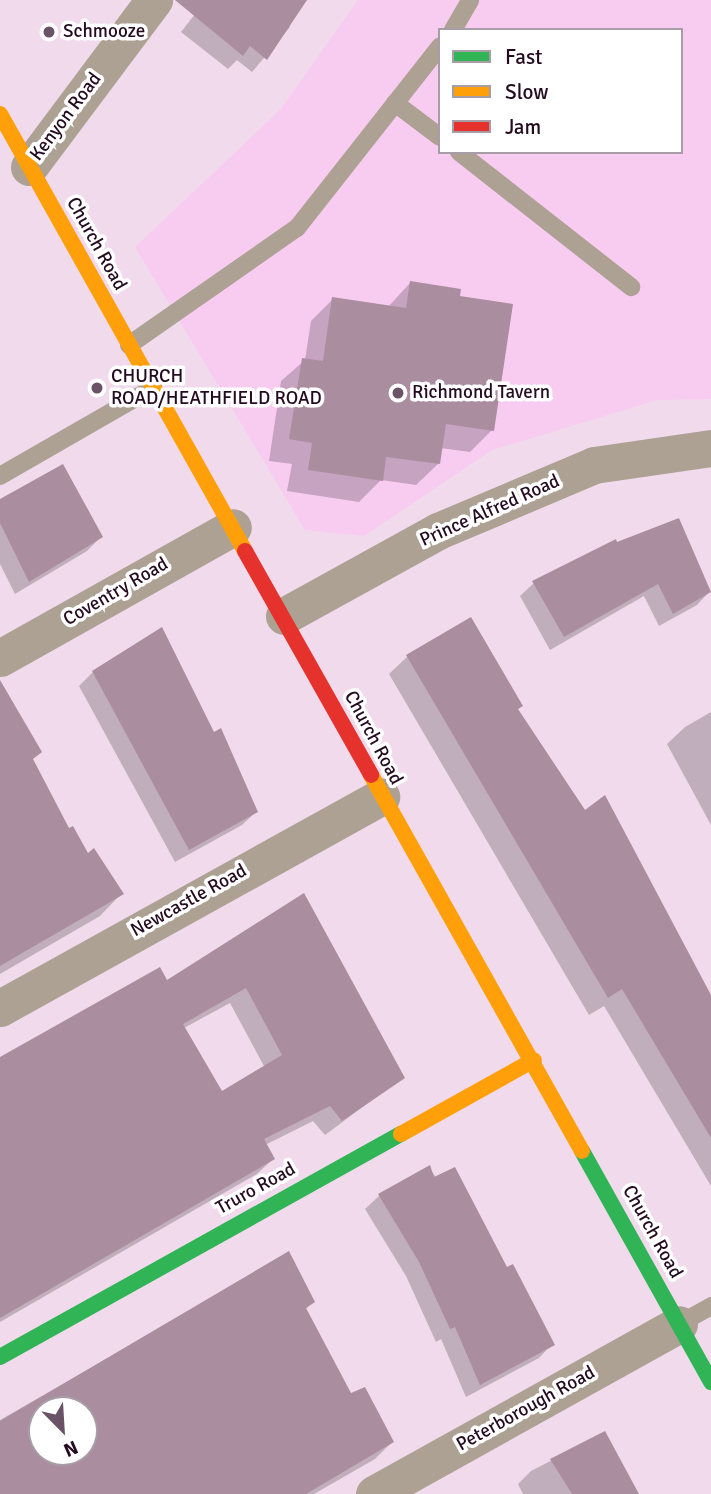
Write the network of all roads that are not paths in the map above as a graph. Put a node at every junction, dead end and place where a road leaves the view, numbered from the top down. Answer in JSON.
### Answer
{"nodes":[{"id":1,"x":154,"y":0,"type":"edge"},
{"id":2,"x":470,"y":0,"type":"edge"},
{"id":3,"x":463,"y":26,"type":"edge"},
{"id":4,"x":438,"y":49,"type":"edge"},
{"id":5,"x":396,"y":103,"type":"junction"},
{"id":6,"x":0,"y":114,"type":"edge"},
{"id":7,"x":438,"y":135,"type":"edge"},
{"id":8,"x":462,"y":154,"type":"edge"},
{"id":9,"x":29,"y":167,"type":"junction"},
{"id":10,"x":631,"y":287,"type":"dead end"},
{"id":11,"x":129,"y":345,"type":"junction"},
{"id":12,"x":153,"y":388,"type":"junction"},
{"id":13,"x":711,"y":449,"type":"edge"},
{"id":14,"x":0,"y":476,"type":"edge"},
{"id":15,"x":233,"y":527,"type":"junction"},
{"id":16,"x":284,"y":616,"type":"junction"},
{"id":17,"x":0,"y":658,"type":"edge"},
{"id":18,"x":381,"y":797,"type":"junction"},
{"id":19,"x":0,"y":1008,"type":"edge"},
{"id":20,"x":534,"y":1060,"type":"junction"},
{"id":21,"x":711,"y":1306,"type":"edge"},
{"id":22,"x":679,"y":1325,"type":"junction"},
{"id":23,"x":0,"y":1357,"type":"edge"},
{"id":24,"x":711,"y":1382,"type":"edge"},
{"id":25,"x":374,"y":1494,"type":"edge"}],
"edges":[{"from":1,"to":9,"type":"street","name":"Kenyon Road"},
{"from":2,"to":3,"type":"lane"},
{"from":4,"to":5,"type":"lane"},
{"from":5,"to":7,"type":"lane"},
{"from":5,"to":11,"type":"lane"},
{"from":6,"to":9,"type":"street","name":"Church Road"},
{"from":8,"to":10,"type":"lane"},
{"from":9,"to":11,"type":"street","name":"Church Road"},
{"from":11,"to":12,"type":"street","name":"Church Road"},
{"from":12,"to":14,"type":"lane"},
{"from":12,"to":15,"type":"street","name":"Church Road"},
{"from":13,"to":16,"type":"street","name":"Prince Alfred Road"},
{"from":15,"to":16,"type":"street","name":"Church Road"},
{"from":15,"to":17,"type":"street","name":"Coventry Road"},
{"from":16,"to":18,"type":"street","name":"Church Road"},
{"from":18,"to":19,"type":"street","name":"Newcastle Road"},
{"from":18,"to":20,"type":"street","name":"Church Road"},
{"from":20,"to":22,"type":"street","name":"Church Road"},
{"from":20,"to":23,"type":"street","name":"Truro Road"},
{"from":21,"to":22,"type":"lane"},
{"from":22,"to":24,"type":"street","name":"Church Road"},
{"from":22,"to":25,"type":"street","name":"Peterborough Road"}]}
